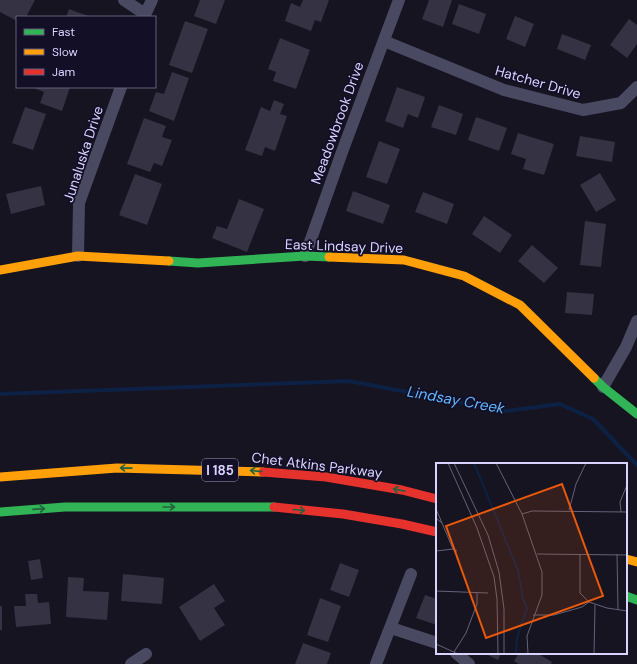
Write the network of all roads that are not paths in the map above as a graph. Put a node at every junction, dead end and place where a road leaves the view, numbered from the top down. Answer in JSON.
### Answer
{"nodes":[{"id":1,"x":124,"y":0,"type":"edge"},
{"id":2,"x":152,"y":0,"type":"edge"},
{"id":3,"x":399,"y":0,"type":"edge"},
{"id":4,"x":145,"y":16,"type":"edge"},
{"id":5,"x":384,"y":41,"type":"junction"},
{"id":6,"x":637,"y":87,"type":"edge"},
{"id":7,"x":121,"y":88,"type":"edge"},
{"id":8,"x":78,"y":256,"type":"junction"},
{"id":9,"x":305,"y":256,"type":"junction"},
{"id":10,"x":0,"y":270,"type":"edge"},
{"id":11,"x":637,"y":321,"type":"edge"},
{"id":12,"x":603,"y":387,"type":"junction"},
{"id":13,"x":637,"y":414,"type":"edge"},
{"id":14,"x":0,"y":478,"type":"edge"},
{"id":15,"x":436,"y":499,"type":"edge"},
{"id":16,"x":0,"y":512,"type":"edge"},
{"id":17,"x":436,"y":532,"type":"edge"},
{"id":18,"x":627,"y":559,"type":"edge"},
{"id":19,"x":637,"y":562,"type":"edge"},
{"id":20,"x":411,"y":574,"type":"dead end"},
{"id":21,"x":627,"y":596,"type":"edge"},
{"id":22,"x":637,"y":600,"type":"edge"},
{"id":23,"x":391,"y":628,"type":"junction"},
{"id":24,"x":436,"y":643,"type":"edge"},
{"id":25,"x":146,"y":654,"type":"dead end"},
{"id":26,"x":457,"y":654,"type":"edge"},
{"id":27,"x":131,"y":664,"type":"edge"},
{"id":28,"x":376,"y":664,"type":"edge"},
{"id":29,"x":469,"y":664,"type":"edge"}],
"edges":[{"from":1,"to":4,"type":"street"},
{"from":2,"to":4,"type":"street"},
{"from":3,"to":5,"type":"street","name":"Meadowbrook Drive"},
{"from":5,"to":6,"type":"street","name":"Hatcher Drive"},
{"from":5,"to":9,"type":"street","name":"Meadowbrook Drive"},
{"from":7,"to":8,"type":"street","name":"Junaluska Drive"},
{"from":8,"to":9,"type":"main road","name":"East Lindsay Drive"},
{"from":8,"to":10,"type":"main road","name":"East Lindsay Drive"},
{"from":9,"to":12,"type":"main road","name":"East Lindsay Drive"},
{"from":11,"to":12,"type":"street"},
{"from":12,"to":13,"type":"main road","name":"East Lindsay Drive"},
{"from":15,"to":14,"type":"main road","name":"Chet Atkins Parkway","number":"I 185","one_way":true},
{"from":16,"to":17,"type":"main road","one_way":true},
{"from":18,"to":19,"type":"main road"},
{"from":20,"to":23,"type":"street"},
{"from":21,"to":22,"type":"main road"},
{"from":23,"to":24,"type":"street"},
{"from":23,"to":28,"type":"street"},
{"from":25,"to":27,"type":"street"},
{"from":26,"to":29,"type":"street"}]}
